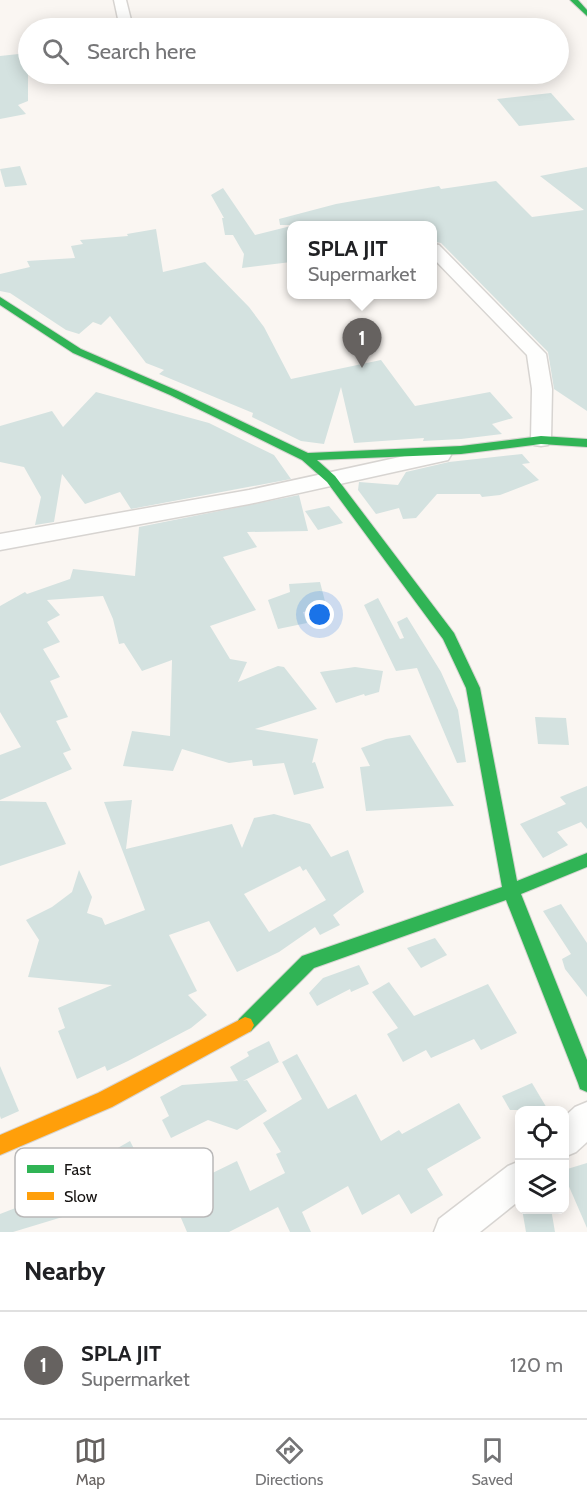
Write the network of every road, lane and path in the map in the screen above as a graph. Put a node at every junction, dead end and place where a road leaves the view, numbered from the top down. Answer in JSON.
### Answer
{"nodes":[{"id":1,"x":120,"y":0,"type":"edge"},
{"id":2,"x":574,"y":0,"type":"edge"},
{"id":3,"x":587,"y":14,"type":"edge"},
{"id":4,"x":124,"y":18,"type":"edge"},
{"id":5,"x":437,"y":254,"type":"edge"},
{"id":6,"x":0,"y":300,"type":"edge"},
{"id":7,"x":541,"y":440,"type":"junction"},
{"id":8,"x":587,"y":443,"type":"edge"},
{"id":9,"x":461,"y":450,"type":"junction"},
{"id":10,"x":306,"y":457,"type":"junction"},
{"id":11,"x":331,"y":479,"type":"junction"},
{"id":12,"x":0,"y":543,"type":"edge"},
{"id":13,"x":587,"y":860,"type":"edge"},
{"id":14,"x":511,"y":891,"type":"junction"},
{"id":15,"x":587,"y":1083,"type":"edge"},
{"id":16,"x":587,"y":1119,"type":"edge"},
{"id":17,"x":569,"y":1135,"type":"edge"},
{"id":18,"x":0,"y":1145,"type":"edge"},
{"id":19,"x":515,"y":1181,"type":"edge"},
{"id":20,"x":452,"y":1232,"type":"edge"}],
"edges":[{"from":1,"to":4,"type":"street"},
{"from":2,"to":3,"type":"street"},
{"from":5,"to":7,"type":"street"},
{"from":6,"to":10,"type":"street"},
{"from":7,"to":8,"type":"street"},
{"from":7,"to":9,"type":"street"},
{"from":9,"to":10,"type":"street"},
{"from":9,"to":11,"type":"street"},
{"from":10,"to":11,"type":"street"},
{"from":11,"to":12,"type":"street"},
{"from":11,"to":14,"type":"street"},
{"from":13,"to":14,"type":"street"},
{"from":14,"to":15,"type":"street"},
{"from":14,"to":18,"type":"street"},
{"from":16,"to":17,"type":"street"},
{"from":19,"to":20,"type":"street"}]}
